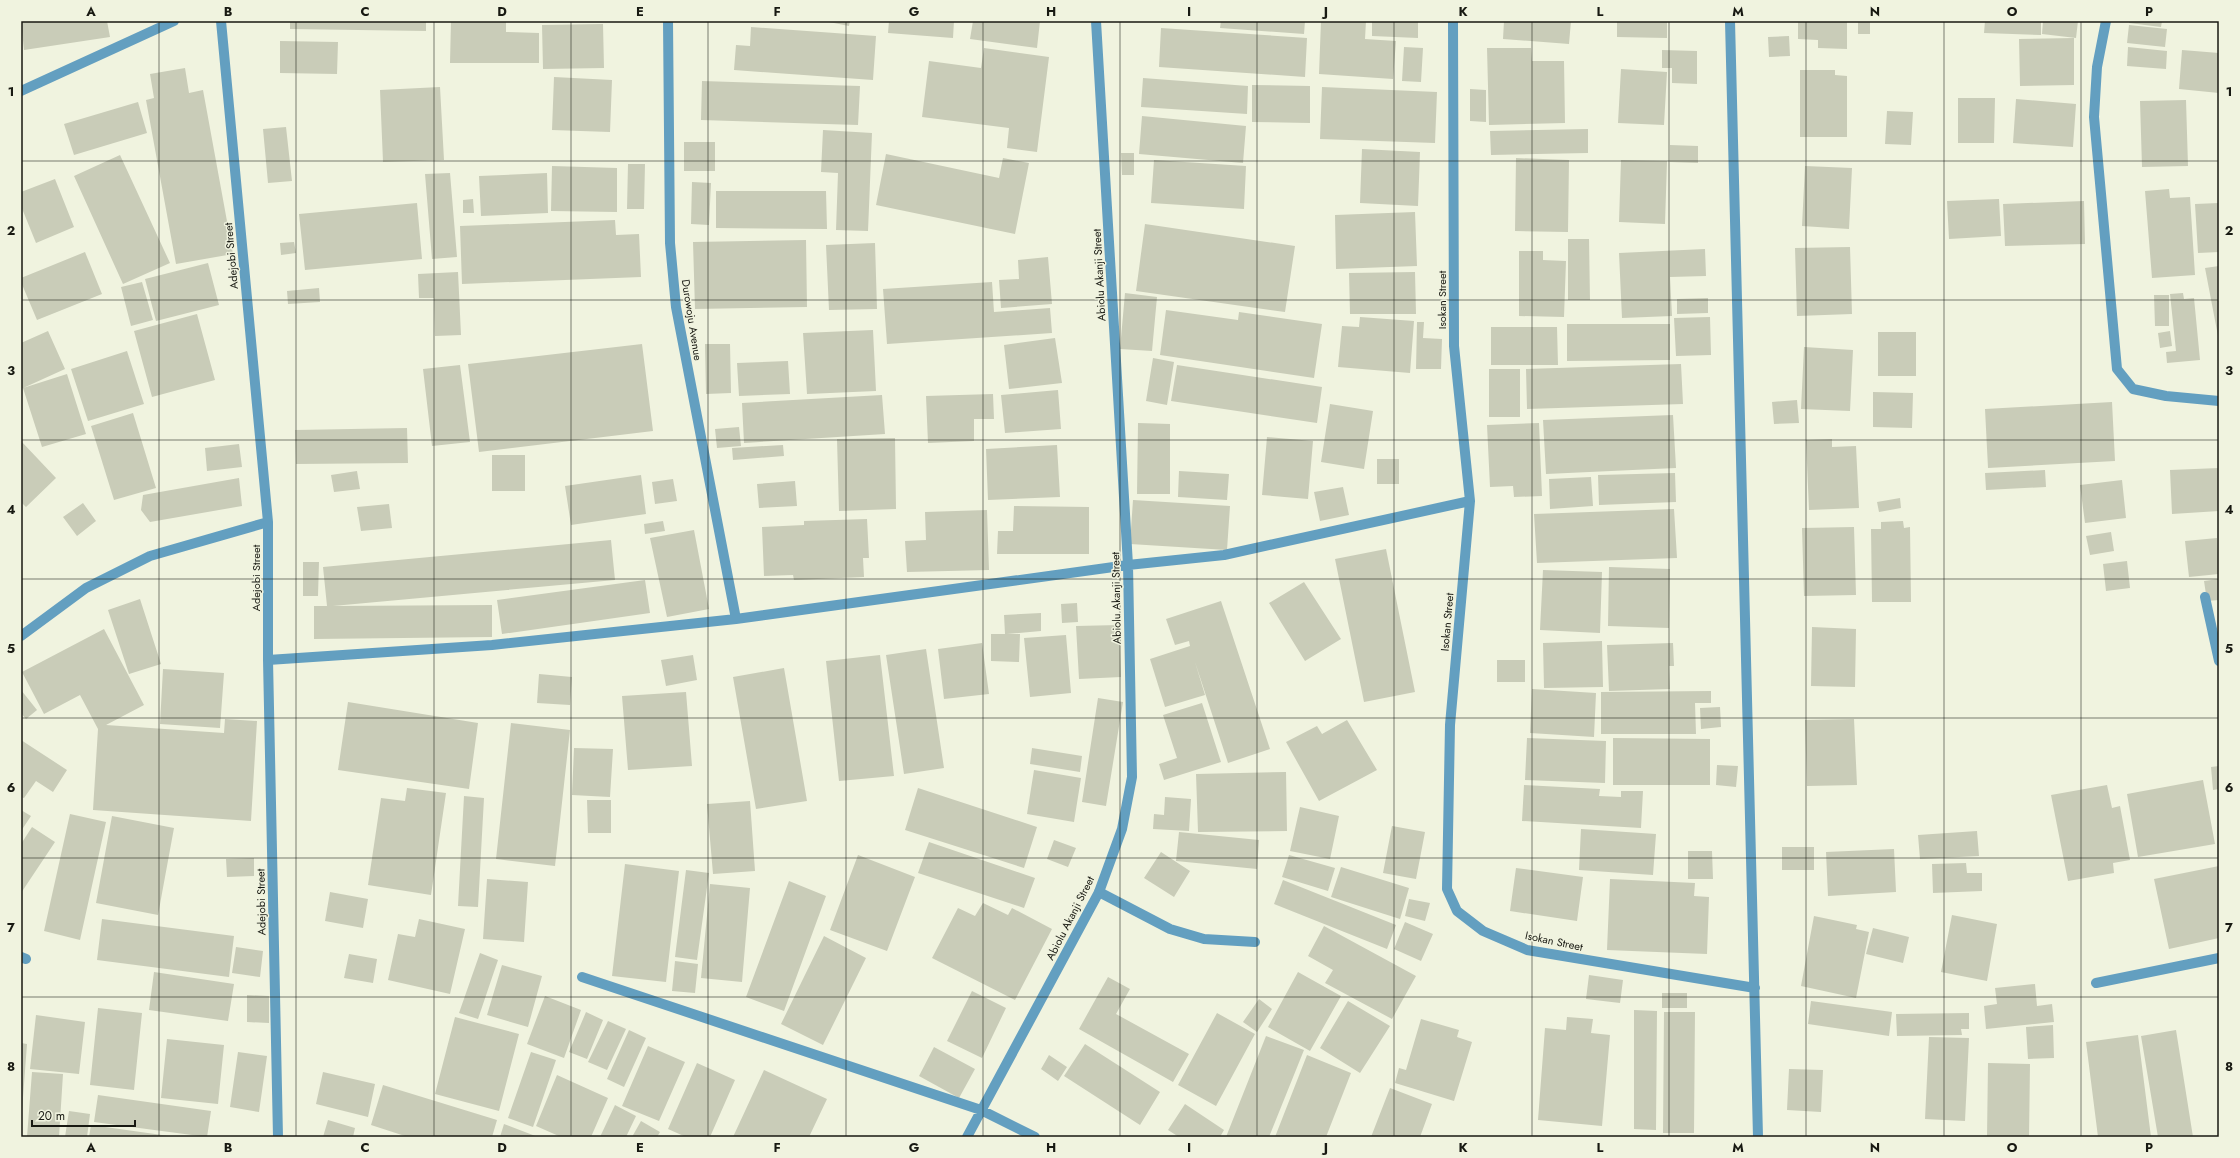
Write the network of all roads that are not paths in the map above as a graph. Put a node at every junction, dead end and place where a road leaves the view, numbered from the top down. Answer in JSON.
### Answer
{"nodes":[{"id":1,"x":174,"y":21,"type":"edge"},
{"id":2,"x":221,"y":21,"type":"edge"},
{"id":3,"x":668,"y":21,"type":"edge"},
{"id":4,"x":1096,"y":21,"type":"edge"},
{"id":5,"x":1453,"y":21,"type":"edge"},
{"id":6,"x":1730,"y":21,"type":"edge"},
{"id":7,"x":2106,"y":21,"type":"edge"},
{"id":8,"x":21,"y":91,"type":"edge"},
{"id":9,"x":2219,"y":401,"type":"edge"},
{"id":10,"x":1470,"y":501,"type":"junction"},
{"id":11,"x":268,"y":522,"type":"junction"},
{"id":12,"x":1128,"y":564,"type":"junction"},
{"id":13,"x":2206,"y":597,"type":"dead end"},
{"id":14,"x":736,"y":619,"type":"junction"},
{"id":15,"x":21,"y":636,"type":"edge"},
{"id":16,"x":268,"y":660,"type":"junction"},
{"id":17,"x":2219,"y":661,"type":"edge"},
{"id":18,"x":1099,"y":892,"type":"junction"},
{"id":19,"x":1255,"y":942,"type":"dead end"},
{"id":20,"x":2219,"y":958,"type":"edge"},
{"id":21,"x":582,"y":977,"type":"dead end"},
{"id":22,"x":2096,"y":983,"type":"dead end"},
{"id":23,"x":1755,"y":988,"type":"junction"},
{"id":24,"x":981,"y":1110,"type":"junction"},
{"id":25,"x":278,"y":1137,"type":"edge"},
{"id":26,"x":966,"y":1137,"type":"edge"},
{"id":27,"x":1035,"y":1137,"type":"edge"},
{"id":28,"x":1758,"y":1137,"type":"edge"}],
"edges":[{"from":1,"to":8,"type":"street"},
{"from":2,"to":11,"type":"street","name":"Adejobi Street"},
{"from":3,"to":14,"type":"street","name":"Durowoju Avenue"},
{"from":4,"to":12,"type":"street","name":"Abiolu Akanji Street"},
{"from":5,"to":10,"type":"street","name":"Isokan Street"},
{"from":6,"to":23,"type":"street"},
{"from":7,"to":9,"type":"street"},
{"from":10,"to":12,"type":"street"},
{"from":10,"to":23,"type":"street","name":"Isokan Street"},
{"from":11,"to":15,"type":"street"},
{"from":11,"to":16,"type":"street","name":"Adejobi Street"},
{"from":12,"to":14,"type":"street"},
{"from":12,"to":18,"type":"street","name":"Abiolu Akanji Street"},
{"from":13,"to":17,"type":"street"},
{"from":14,"to":16,"type":"street"},
{"from":16,"to":25,"type":"street","name":"Adejobi Street"},
{"from":18,"to":19,"type":"street"},
{"from":18,"to":24,"type":"street","name":"Abiolu Akanji Street"},
{"from":20,"to":22,"type":"street"},
{"from":21,"to":24,"type":"street"},
{"from":23,"to":28,"type":"street"},
{"from":24,"to":26,"type":"street","name":"Abiolu Akanji Street"},
{"from":24,"to":27,"type":"street"}]}
